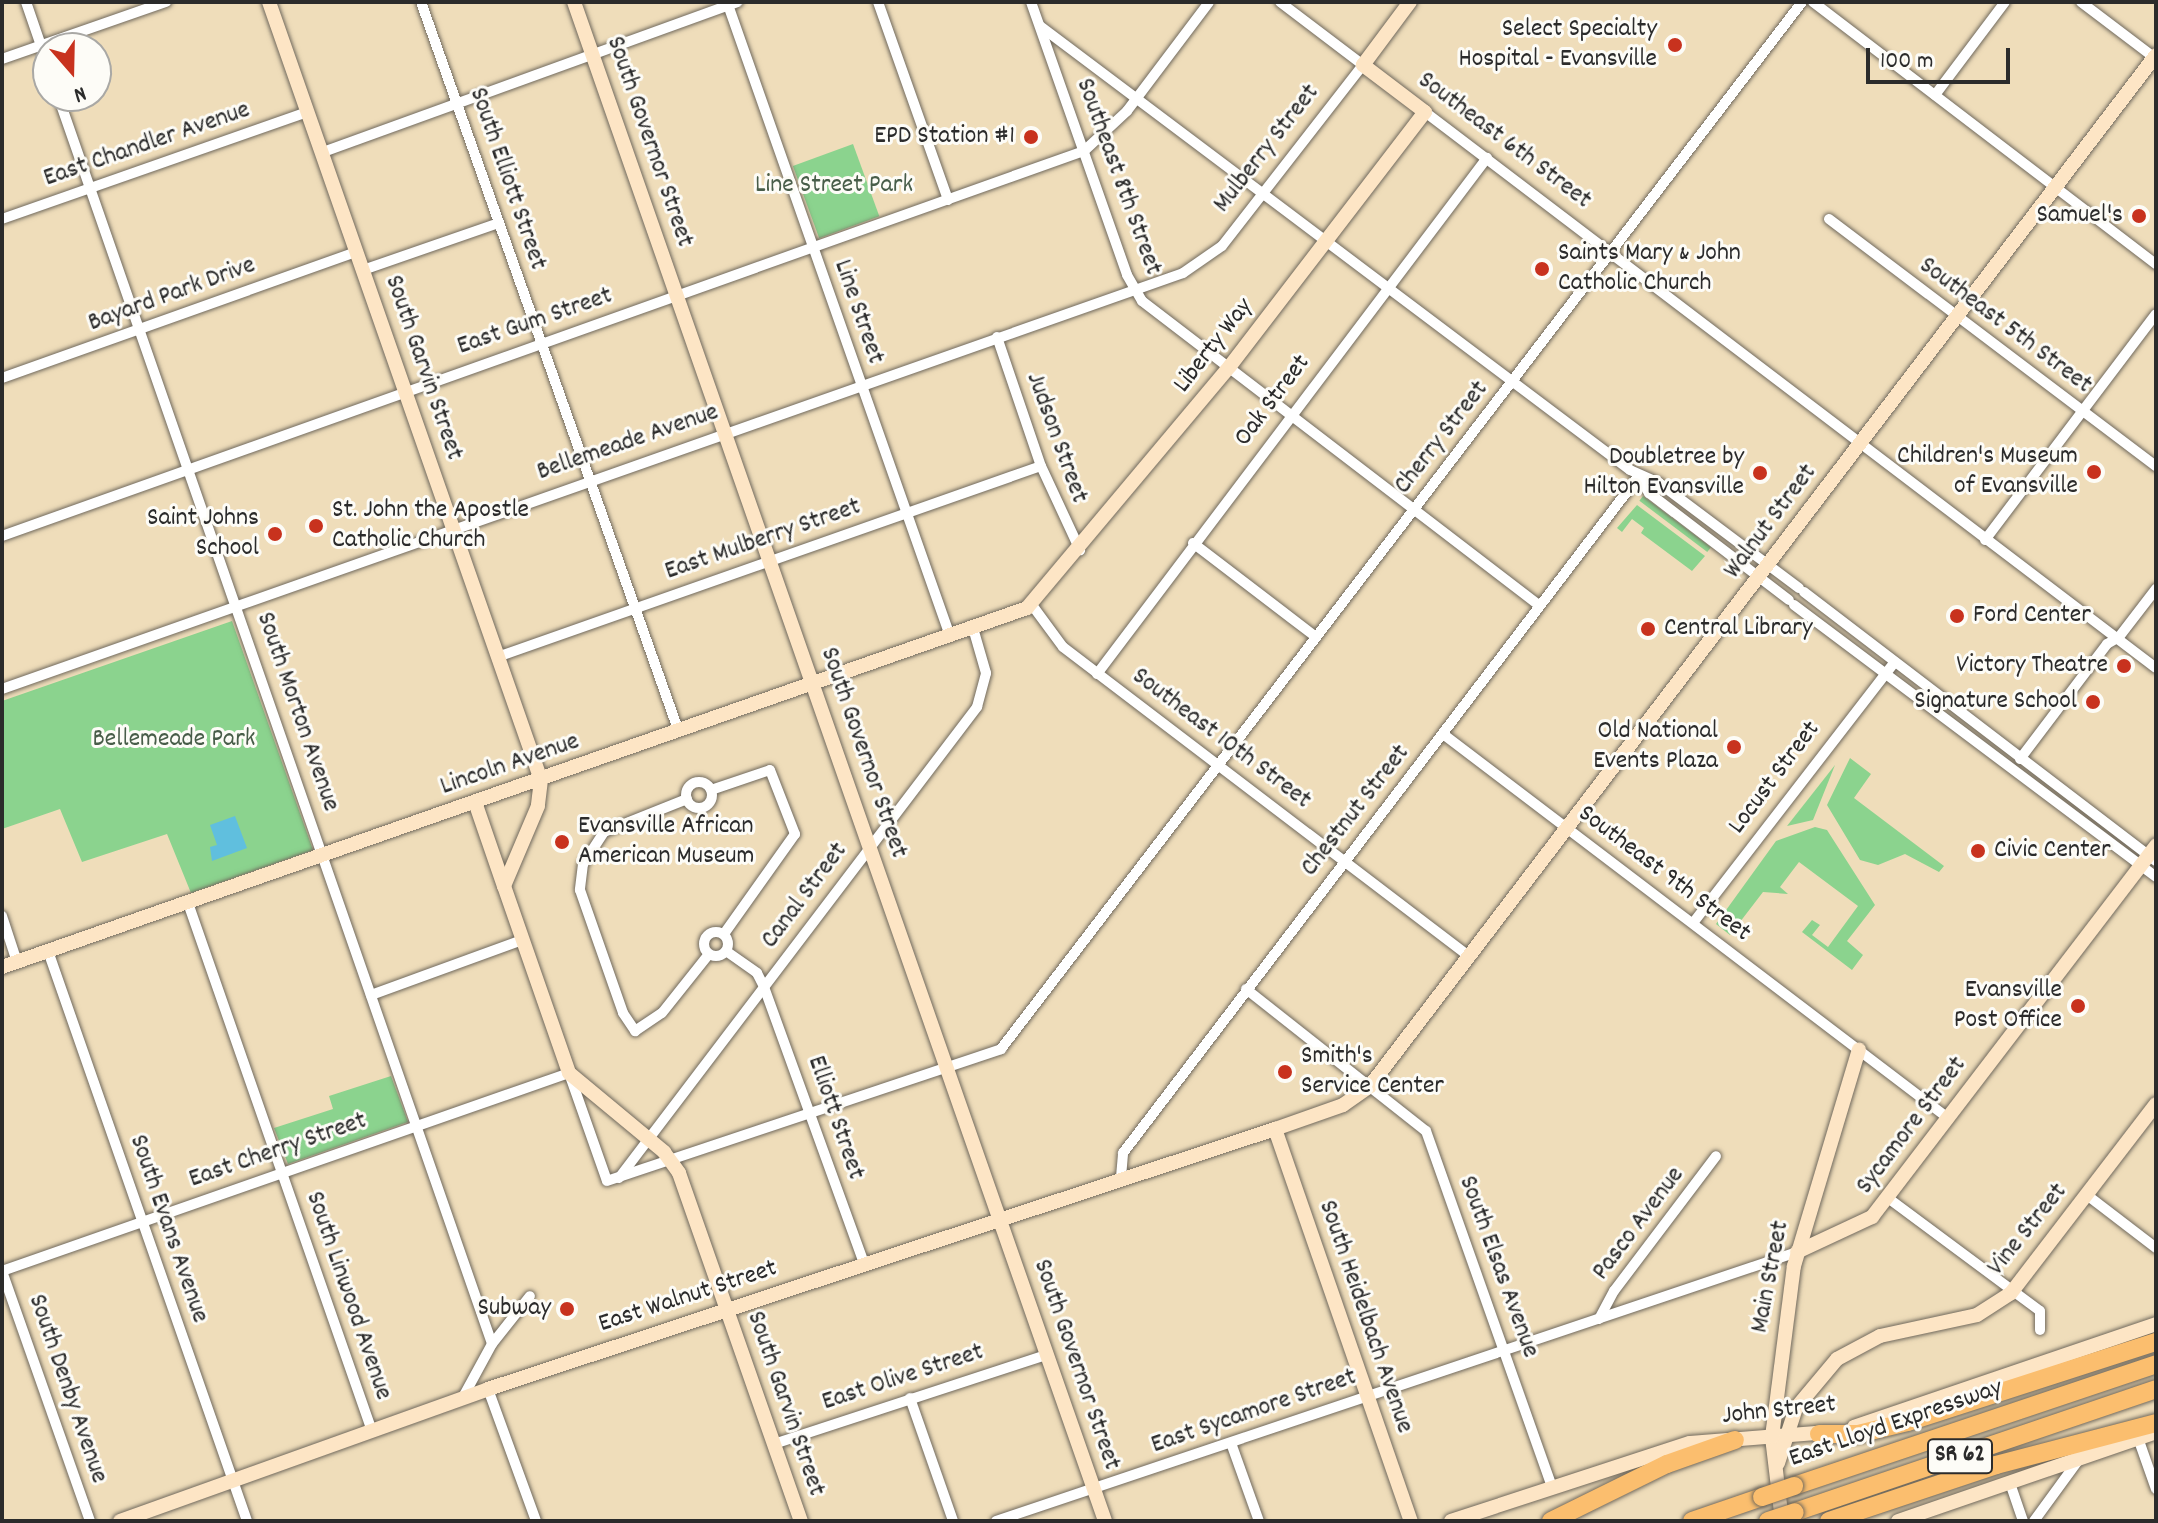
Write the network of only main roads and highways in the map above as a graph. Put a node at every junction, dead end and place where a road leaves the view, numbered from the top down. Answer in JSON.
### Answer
{"nodes":[{"id":1,"x":269,"y":2,"type":"edge"},
{"id":2,"x":574,"y":2,"type":"edge"},
{"id":3,"x":1410,"y":2,"type":"edge"},
{"id":4,"x":2155,"y":57,"type":"edge"},
{"id":5,"x":1363,"y":65,"type":"joint"},
{"id":6,"x":1425,"y":112,"type":"joint"},
{"id":7,"x":1032,"y":605,"type":"joint"},
{"id":8,"x":813,"y":685,"type":"junction"},
{"id":9,"x":541,"y":780,"type":"junction"},
{"id":10,"x":475,"y":802,"type":"junction"},
{"id":11,"x":2150,"y":856,"type":"edge"},
{"id":12,"x":504,"y":886,"type":"junction"},
{"id":13,"x":2,"y":967,"type":"edge"},
{"id":14,"x":1859,"y":1050,"type":"road end"},
{"id":15,"x":2156,"y":1104,"type":"edge"},
{"id":16,"x":1275,"y":1129,"type":"junction"},
{"id":17,"x":999,"y":1217,"type":"junction"},
{"id":18,"x":1797,"y":1252,"type":"junction"},
{"id":19,"x":727,"y":1309,"type":"junction"},
{"id":20,"x":2156,"y":1324,"type":"edge"},
{"id":21,"x":2156,"y":1342,"type":"edge"},
{"id":22,"x":2156,"y":1364,"type":"edge"},
{"id":23,"x":2156,"y":1389,"type":"edge"},
{"id":24,"x":2156,"y":1423,"type":"edge"},
{"id":25,"x":2156,"y":1432,"type":"edge"},
{"id":26,"x":1819,"y":1434,"type":"junction"},
{"id":27,"x":1780,"y":1436,"type":"junction"},
{"id":28,"x":1735,"y":1440,"type":"junction"},
{"id":29,"x":1788,"y":1516,"type":"edge"},
{"id":30,"x":120,"y":1521,"type":"edge"},
{"id":31,"x":801,"y":1521,"type":"edge"},
{"id":32,"x":1105,"y":1521,"type":"edge"},
{"id":33,"x":1411,"y":1521,"type":"edge"},
{"id":34,"x":1451,"y":1521,"type":"edge"},
{"id":35,"x":1551,"y":1521,"type":"edge"},
{"id":36,"x":1692,"y":1521,"type":"edge"},
{"id":37,"x":1768,"y":1521,"type":"edge"},
{"id":38,"x":1829,"y":1521,"type":"edge"},
{"id":39,"x":1898,"y":1521,"type":"edge"}],
"edges":[{"from":1,"to":9,"type":"main road","name":"South Garvin Street"},
{"from":2,"to":8,"type":"main road","name":"South Governor Street"},
{"from":3,"to":5,"type":"main road","name":"Mulberry Street"},
{"from":4,"to":16,"type":"main road","name":"Walnut Street"},
{"from":5,"to":6,"type":"main road","name":"Southeast 6th Street"},
{"from":6,"to":7,"type":"main road","name":"Liberty Way"},
{"from":7,"to":8,"type":"main road","name":"Lincoln Avenue"},
{"from":8,"to":9,"type":"main road","name":"Lincoln Avenue"},
{"from":8,"to":17,"type":"main road","name":"South Governor Street"},
{"from":9,"to":10,"type":"main road","name":"Lincoln Avenue"},
{"from":9,"to":12,"type":"main road"},
{"from":10,"to":12,"type":"main road"},
{"from":10,"to":13,"type":"main road","name":"Lincoln Avenue"},
{"from":11,"to":18,"type":"main road","name":"Sycamore Street"},
{"from":12,"to":19,"type":"main road","name":"South Garvin Street"},
{"from":14,"to":18,"type":"main road","name":"Main Street"},
{"from":15,"to":27,"type":"main road","name":"Vine Street"},
{"from":16,"to":17,"type":"main road","name":"East Walnut Street"},
{"from":16,"to":33,"type":"main road","name":"South Heidelbach Avenue"},
{"from":17,"to":19,"type":"main road","name":"East Walnut Street"},
{"from":17,"to":32,"type":"main road","name":"South Governor Street"},
{"from":18,"to":27,"type":"main road","name":"Main Street"},
{"from":19,"to":30,"type":"main road","name":"East Walnut Street"},
{"from":19,"to":31,"type":"main road","name":"South Garvin Street"},
{"from":20,"to":26,"type":"main road","name":"John Street"},
{"from":21,"to":26,"type":"highway"},
{"from":22,"to":36,"type":"highway","name":"East Lloyd Expressway","number":"SR 62","bridge":true},
{"from":23,"to":29,"type":"highway","name":"East Lloyd Expressway","number":"SR 62"},
{"from":24,"to":38,"type":"highway"},
{"from":25,"to":39,"type":"main road"},
{"from":26,"to":27,"type":"main road","name":"John Street"},
{"from":27,"to":28,"type":"main road","name":"John Street"},
{"from":27,"to":29,"type":"main road","name":"Vine Street"},
{"from":28,"to":34,"type":"main road","name":"John Street"},
{"from":28,"to":35,"type":"highway"},
{"from":29,"to":37,"type":"highway","name":"East Lloyd Expressway","number":"SR 62","bridge":true}]}
